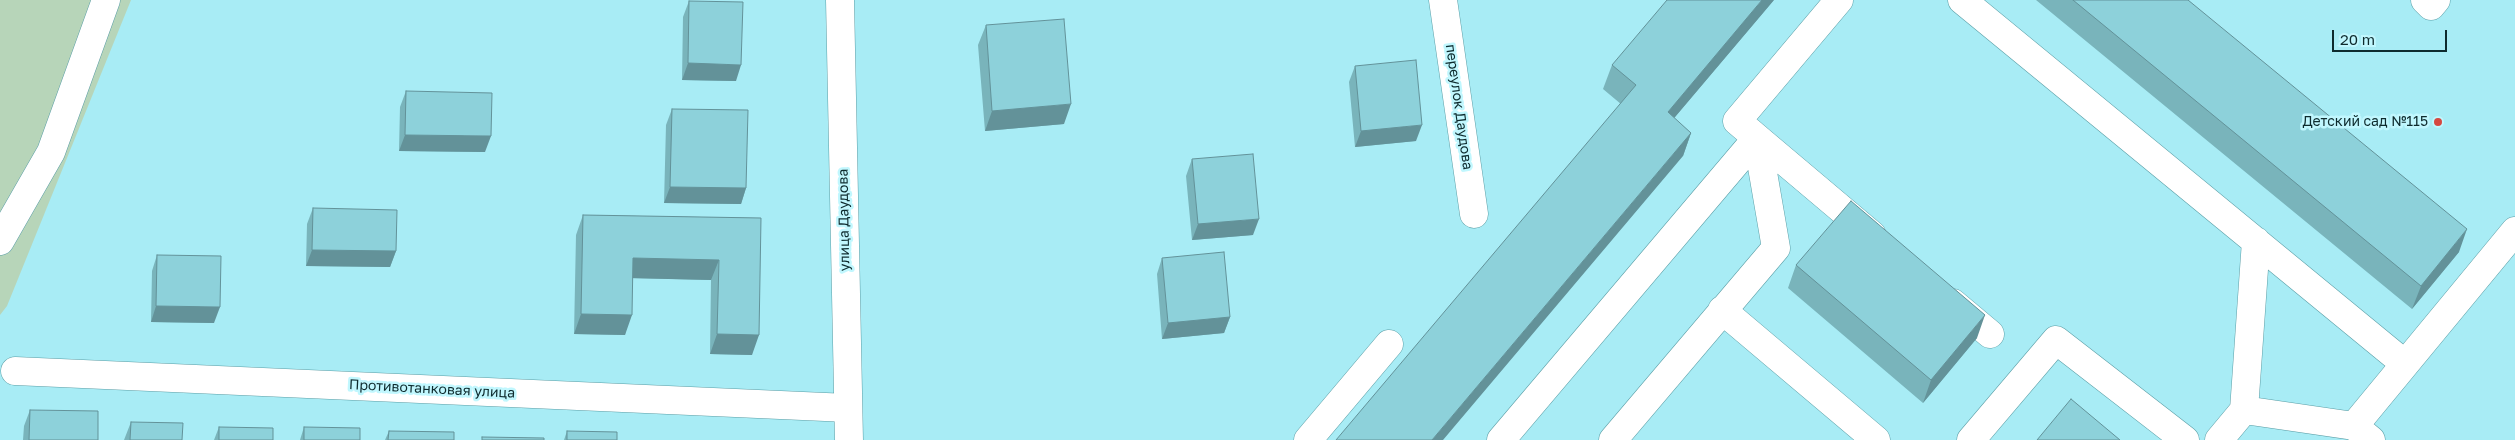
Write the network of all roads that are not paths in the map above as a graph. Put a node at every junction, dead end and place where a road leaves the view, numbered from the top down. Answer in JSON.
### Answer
{"nodes":[{"id":1,"x":106,"y":0,"type":"edge"},
{"id":2,"x":840,"y":0,"type":"edge"},
{"id":3,"x":1443,"y":0,"type":"edge"},
{"id":4,"x":1839,"y":0,"type":"edge"},
{"id":5,"x":1962,"y":0,"type":"edge"},
{"id":6,"x":2425,"y":0,"type":"edge"},
{"id":7,"x":2436,"y":0,"type":"edge"},
{"id":8,"x":1757,"y":138,"type":"junction"},
{"id":9,"x":1474,"y":214,"type":"dead end"},
{"id":10,"x":2515,"y":231,"type":"edge"},
{"id":11,"x":0,"y":241,"type":"edge"},
{"id":12,"x":2256,"y":241,"type":"junction"},
{"id":13,"x":1892,"y":252,"type":"edge"},
{"id":14,"x":1937,"y":290,"type":"edge"},
{"id":15,"x":1722,"y":310,"type":"junction"},
{"id":16,"x":1990,"y":334,"type":"dead end"},
{"id":17,"x":1389,"y":344,"type":"dead end"},
{"id":18,"x":2405,"y":364,"type":"junction"},
{"id":19,"x":15,"y":371,"type":"dead end"},
{"id":20,"x":848,"y":408,"type":"junction"},
{"id":21,"x":2244,"y":410,"type":"junction"},
{"id":22,"x":2363,"y":433,"type":"edge"},
{"id":23,"x":849,"y":440,"type":"edge"},
{"id":24,"x":1308,"y":440,"type":"edge"},
{"id":25,"x":1502,"y":440,"type":"edge"},
{"id":26,"x":1613,"y":440,"type":"edge"},
{"id":27,"x":1876,"y":440,"type":"edge"},
{"id":28,"x":1971,"y":440,"type":"edge"},
{"id":29,"x":2185,"y":440,"type":"edge"},
{"id":30,"x":2219,"y":440,"type":"edge"}],
"edges":[{"from":1,"to":11,"type":"street"},
{"from":2,"to":20,"type":"street","name":"улица Даудова"},
{"from":3,"to":9,"type":"street","name":"переулок Даудова"},
{"from":4,"to":8,"type":"street"},
{"from":5,"to":12,"type":"street"},
{"from":6,"to":7,"type":"street"},
{"from":8,"to":13,"type":"street"},
{"from":8,"to":15,"type":"street"},
{"from":8,"to":25,"type":"street"},
{"from":10,"to":18,"type":"street"},
{"from":12,"to":18,"type":"street"},
{"from":12,"to":21,"type":"street"},
{"from":14,"to":16,"type":"street"},
{"from":15,"to":26,"type":"street"},
{"from":15,"to":27,"type":"street"},
{"from":17,"to":24,"type":"street"},
{"from":18,"to":22,"type":"street"},
{"from":19,"to":20,"type":"street","name":"Противотанковая улица"},
{"from":20,"to":23,"type":"street","name":"улица Даудова"},
{"from":21,"to":22,"type":"street"},
{"from":21,"to":30,"type":"street"},
{"from":28,"to":29,"type":"street"}]}
